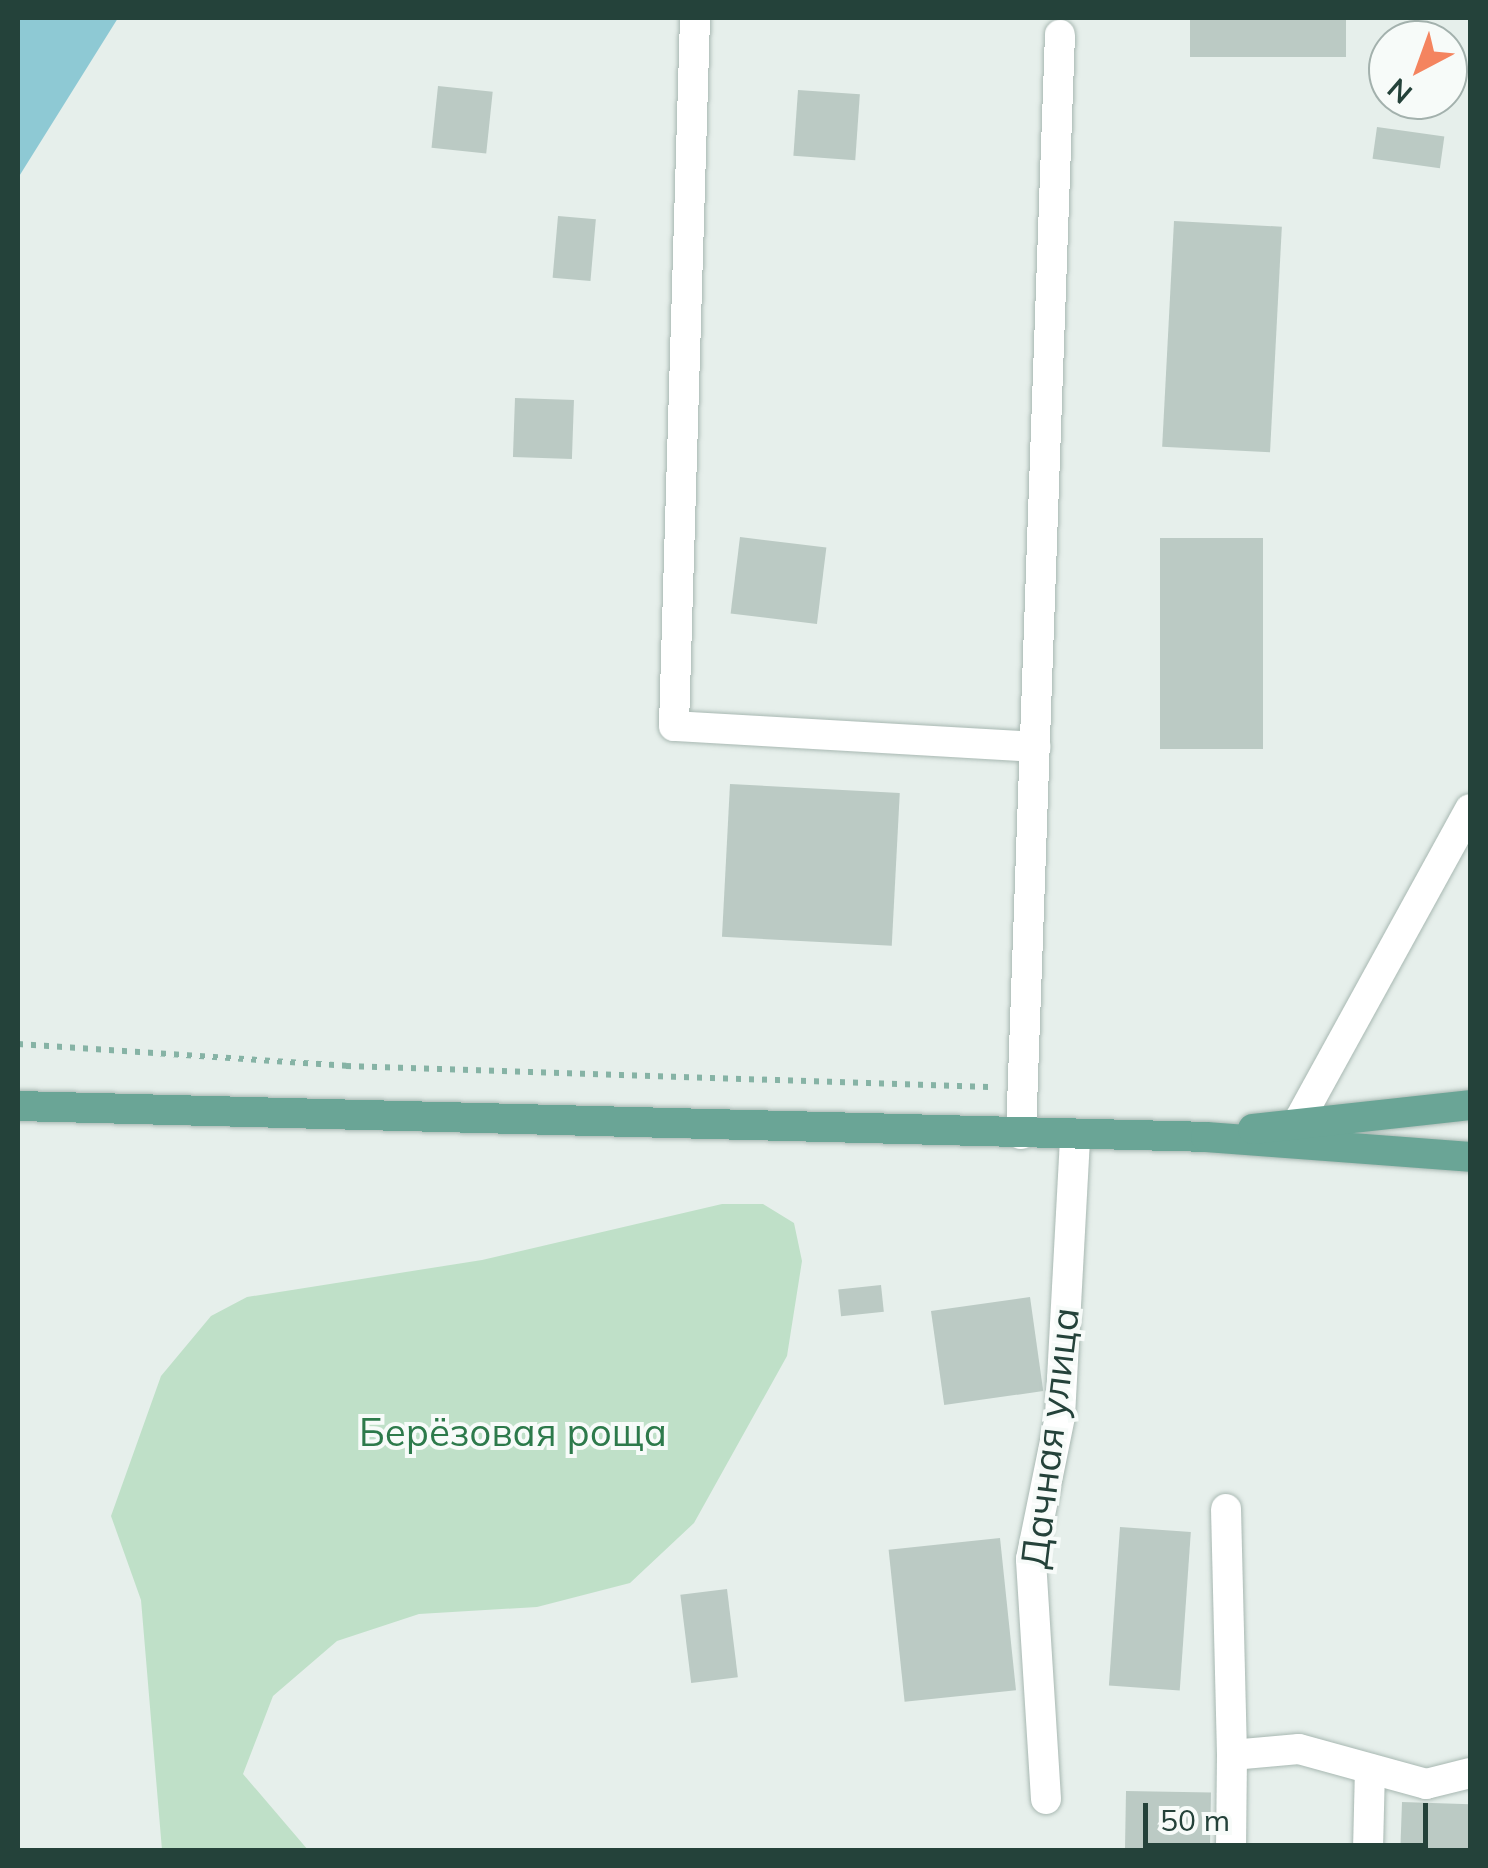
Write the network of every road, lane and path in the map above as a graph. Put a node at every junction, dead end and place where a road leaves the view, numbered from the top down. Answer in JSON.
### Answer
{"nodes":[{"id":1,"x":695,"y":18,"type":"edge"},
{"id":2,"x":1060,"y":35,"type":"dead end"},
{"id":3,"x":1035,"y":747,"type":"junction"},
{"id":4,"x":1470,"y":809,"type":"edge"},
{"id":5,"x":18,"y":1044,"type":"edge"},
{"id":6,"x":1023,"y":1088,"type":"junction"},
{"id":7,"x":1470,"y":1105,"type":"edge"},
{"id":8,"x":18,"y":1106,"type":"edge"},
{"id":9,"x":1298,"y":1122,"type":"junction"},
{"id":10,"x":1021,"y":1134,"type":"junction"},
{"id":11,"x":1075,"y":1136,"type":"junction"},
{"id":12,"x":1206,"y":1137,"type":"junction"},
{"id":13,"x":1470,"y":1157,"type":"edge"},
{"id":14,"x":1226,"y":1508,"type":"dead end"},
{"id":15,"x":1232,"y":1756,"type":"junction"},
{"id":16,"x":1370,"y":1769,"type":"junction"},
{"id":17,"x":1470,"y":1774,"type":"edge"},
{"id":18,"x":1046,"y":1800,"type":"dead end"},
{"id":19,"x":1232,"y":1850,"type":"edge"},
{"id":20,"x":1368,"y":1850,"type":"edge"}],
"edges":[{"from":1,"to":3,"type":"street"},
{"from":2,"to":3,"type":"street"},
{"from":3,"to":6,"type":"street"},
{"from":4,"to":9,"type":"street"},
{"from":5,"to":6,"type":"path"},
{"from":6,"to":10,"type":"street"},
{"from":7,"to":9,"type":"main road"},
{"from":8,"to":10,"type":"main road"},
{"from":9,"to":12,"type":"main road"},
{"from":10,"to":11,"type":"main road"},
{"from":11,"to":12,"type":"main road"},
{"from":11,"to":18,"type":"street","name":"Дачная улица"},
{"from":12,"to":13,"type":"main road"},
{"from":14,"to":15,"type":"street"},
{"from":15,"to":16,"type":"street"},
{"from":15,"to":19,"type":"street"},
{"from":16,"to":17,"type":"street"},
{"from":16,"to":20,"type":"street"}]}
